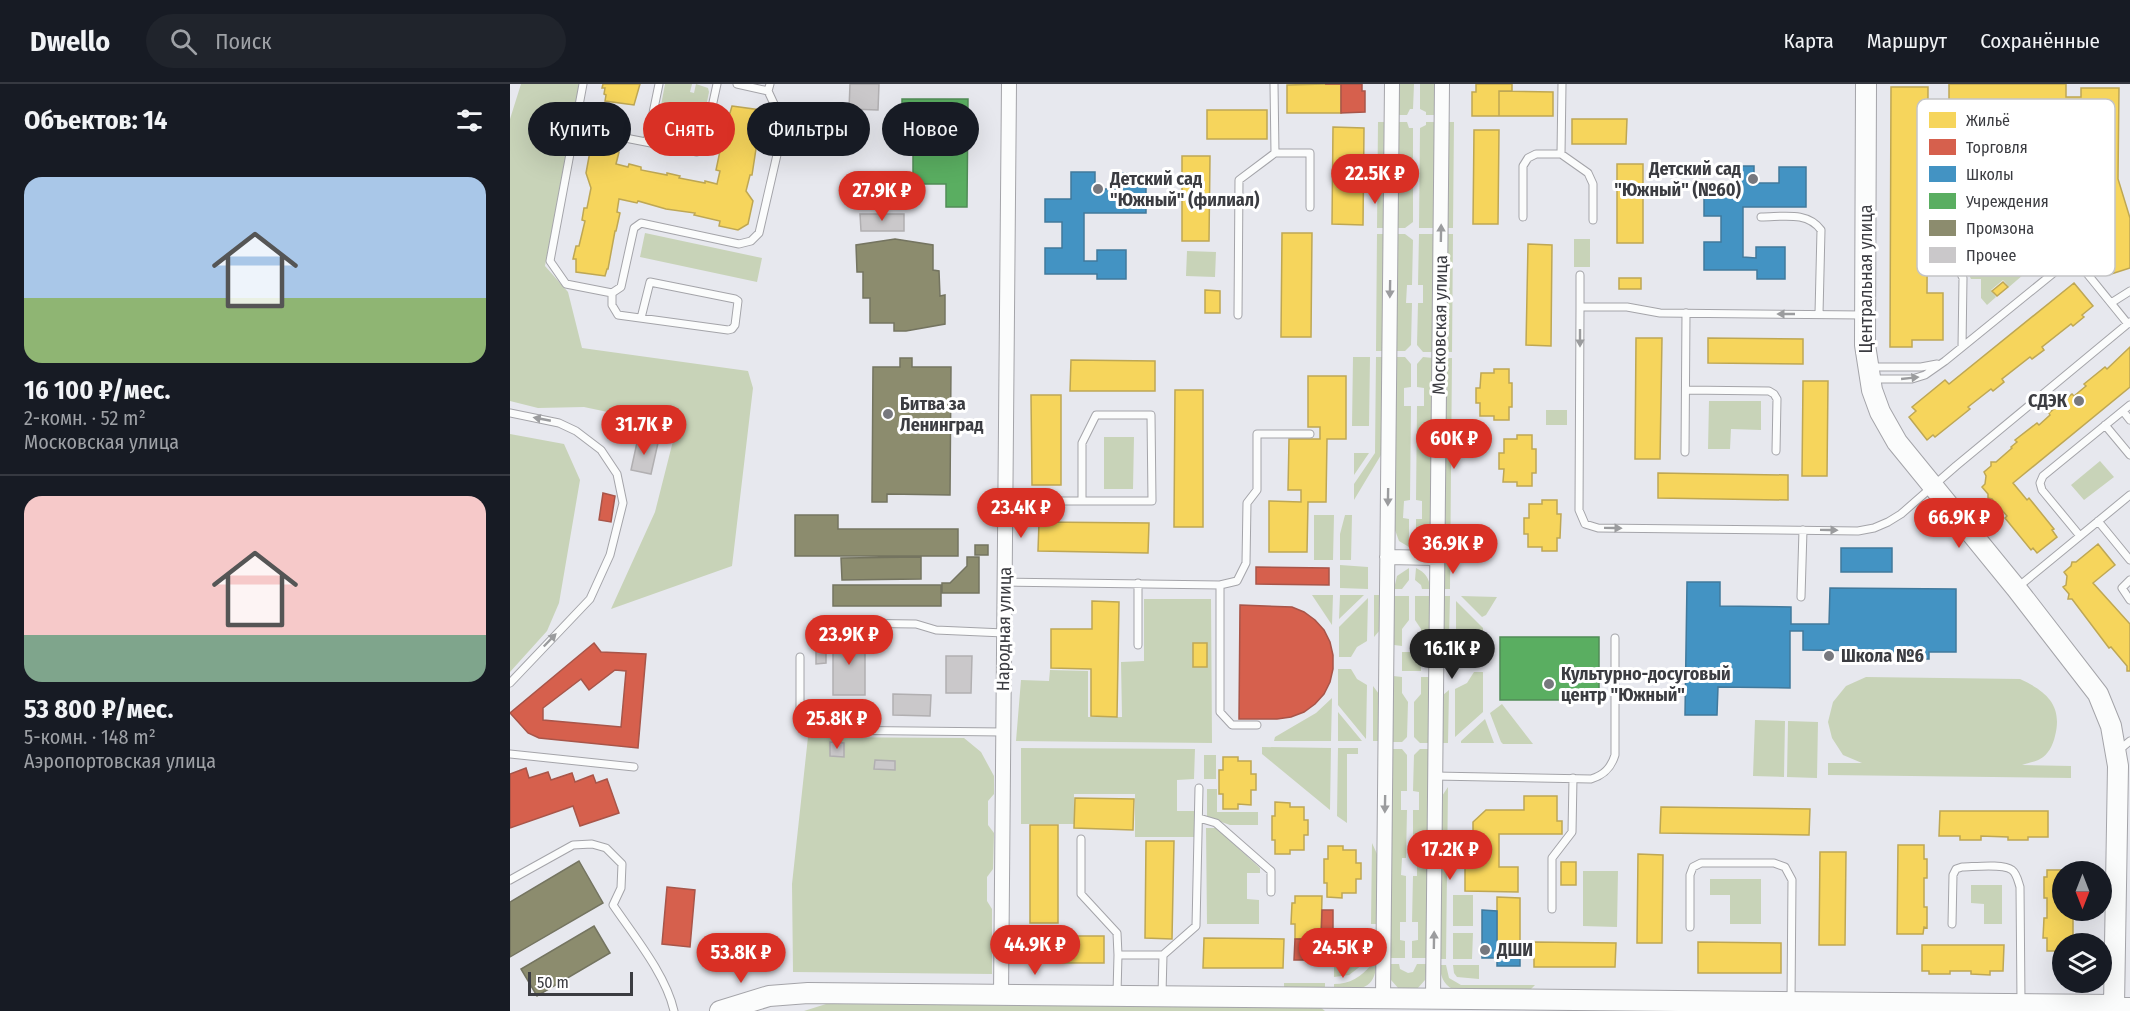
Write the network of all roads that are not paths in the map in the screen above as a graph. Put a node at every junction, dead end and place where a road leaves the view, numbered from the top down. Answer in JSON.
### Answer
{"nodes":[{"id":1,"x":583,"y":84,"type":"edge"},
{"id":2,"x":659,"y":84,"type":"edge"},
{"id":3,"x":717,"y":84,"type":"edge"},
{"id":4,"x":737,"y":84,"type":"edge"},
{"id":5,"x":1009,"y":84,"type":"edge"},
{"id":6,"x":1274,"y":84,"type":"edge"},
{"id":7,"x":1392,"y":84,"type":"edge"},
{"id":8,"x":1442,"y":84,"type":"edge"},
{"id":9,"x":1562,"y":84,"type":"edge"},
{"id":10,"x":1866,"y":84,"type":"edge"},
{"id":11,"x":769,"y":87,"type":"edge"},
{"id":12,"x":579,"y":102,"type":"edge"},
{"id":13,"x":655,"y":102,"type":"edge"},
{"id":14,"x":713,"y":102,"type":"edge"},
{"id":15,"x":1275,"y":153,"type":"junction"},
{"id":16,"x":1561,"y":154,"type":"junction"},
{"id":17,"x":569,"y":156,"type":"edge"},
{"id":18,"x":1310,"y":207,"type":"dead end"},
{"id":19,"x":1523,"y":217,"type":"dead end"},
{"id":20,"x":1761,"y":217,"type":"dead end"},
{"id":21,"x":1593,"y":220,"type":"dead end"},
{"id":22,"x":1580,"y":275,"type":"dead end"},
{"id":23,"x":1962,"y":276,"type":"edge"},
{"id":24,"x":2050,"y":276,"type":"edge"},
{"id":25,"x":2089,"y":276,"type":"edge"},
{"id":26,"x":2130,"y":291,"type":"edge"},
{"id":27,"x":612,"y":293,"type":"junction"},
{"id":28,"x":2111,"y":303,"type":"junction"},
{"id":29,"x":1580,"y":307,"type":"junction"},
{"id":30,"x":1686,"y":313,"type":"junction"},
{"id":31,"x":1819,"y":314,"type":"junction"},
{"id":32,"x":1238,"y":315,"type":"dead end"},
{"id":33,"x":1865,"y":315,"type":"junction"},
{"id":34,"x":641,"y":318,"type":"junction"},
{"id":35,"x":2129,"y":323,"type":"edge"},
{"id":36,"x":1962,"y":347,"type":"junction"},
{"id":37,"x":1945,"y":361,"type":"junction"},
{"id":38,"x":1868,"y":373,"type":"junction"},
{"id":39,"x":1686,"y":390,"type":"junction"},
{"id":40,"x":2130,"y":405,"type":"edge"},
{"id":41,"x":2122,"y":411,"type":"junction"},
{"id":42,"x":510,"y":413,"type":"edge"},
{"id":43,"x":2130,"y":420,"type":"edge"},
{"id":44,"x":2105,"y":425,"type":"junction"},
{"id":45,"x":1310,"y":434,"type":"dead end"},
{"id":46,"x":2130,"y":442,"type":"edge"},
{"id":47,"x":2123,"y":447,"type":"junction"},
{"id":48,"x":1776,"y":451,"type":"dead end"},
{"id":49,"x":1685,"y":452,"type":"dead end"},
{"id":50,"x":2130,"y":455,"type":"edge"},
{"id":51,"x":1932,"y":486,"type":"junction"},
{"id":52,"x":2130,"y":495,"type":"edge"},
{"id":53,"x":1005,"y":501,"type":"junction"},
{"id":54,"x":1082,"y":501,"type":"junction"},
{"id":55,"x":2098,"y":521,"type":"junction"},
{"id":56,"x":1803,"y":530,"type":"junction"},
{"id":57,"x":2080,"y":536,"type":"junction"},
{"id":58,"x":1387,"y":557,"type":"junction"},
{"id":59,"x":1438,"y":558,"type":"junction"},
{"id":60,"x":2130,"y":560,"type":"edge"},
{"id":61,"x":2130,"y":580,"type":"edge"},
{"id":62,"x":1005,"y":582,"type":"junction"},
{"id":63,"x":1138,"y":583,"type":"junction"},
{"id":64,"x":1220,"y":585,"type":"junction"},
{"id":65,"x":2016,"y":588,"type":"junction"},
{"id":66,"x":1802,"y":597,"type":"dead end"},
{"id":67,"x":2130,"y":600,"type":"edge"},
{"id":68,"x":836,"y":623,"type":"dead end"},
{"id":69,"x":1004,"y":633,"type":"junction"},
{"id":70,"x":1615,"y":638,"type":"dead end"},
{"id":71,"x":1138,"y":645,"type":"dead end"},
{"id":72,"x":800,"y":657,"type":"dead end"},
{"id":73,"x":510,"y":682,"type":"edge"},
{"id":74,"x":1257,"y":725,"type":"dead end"},
{"id":75,"x":1003,"y":732,"type":"junction"},
{"id":76,"x":2123,"y":746,"type":"edge"},
{"id":77,"x":510,"y":754,"type":"edge"},
{"id":78,"x":634,"y":767,"type":"dead end"},
{"id":79,"x":1436,"y":776,"type":"junction"},
{"id":80,"x":1573,"y":778,"type":"junction"},
{"id":81,"x":1199,"y":788,"type":"dead end"},
{"id":82,"x":1199,"y":818,"type":"junction"},
{"id":83,"x":1081,"y":839,"type":"dead end"},
{"id":84,"x":510,"y":880,"type":"edge"},
{"id":85,"x":1271,"y":892,"type":"dead end"},
{"id":86,"x":1552,"y":909,"type":"dead end"},
{"id":87,"x":1952,"y":924,"type":"dead end"},
{"id":88,"x":1690,"y":927,"type":"dead end"},
{"id":89,"x":1118,"y":955,"type":"junction"},
{"id":90,"x":1163,"y":955,"type":"junction"},
{"id":91,"x":1001,"y":995,"type":"junction"},
{"id":92,"x":1117,"y":996,"type":"junction"},
{"id":93,"x":1162,"y":996,"type":"junction"},
{"id":94,"x":1383,"y":998,"type":"junction"},
{"id":95,"x":1433,"y":999,"type":"junction"},
{"id":96,"x":1791,"y":1001,"type":"junction"},
{"id":97,"x":2020,"y":1004,"type":"junction"},
{"id":98,"x":2119,"y":1007,"type":"edge"},
{"id":99,"x":674,"y":1011,"type":"edge"},
{"id":100,"x":720,"y":1011,"type":"edge"}],
"edges":[{"from":1,"to":12,"type":"lane"},
{"from":2,"to":13,"type":"lane"},
{"from":3,"to":14,"type":"lane"},
{"from":4,"to":11,"type":"lane"},
{"from":5,"to":53,"type":"street","name":"Народная улица"},
{"from":6,"to":15,"type":"lane"},
{"from":7,"to":58,"type":"street","one_way":true},
{"from":59,"to":8,"type":"street","name":"Московская улица","one_way":true},
{"from":9,"to":16,"type":"lane"},
{"from":10,"to":33,"type":"street","name":"Центральная улица"},
{"from":11,"to":27,"type":"lane"},
{"from":15,"to":18,"type":"lane"},
{"from":15,"to":32,"type":"lane"},
{"from":16,"to":19,"type":"lane"},
{"from":16,"to":21,"type":"lane"},
{"from":17,"to":27,"type":"lane"},
{"from":20,"to":31,"type":"lane"},
{"from":22,"to":29,"type":"lane"},
{"from":23,"to":36,"type":"lane"},
{"from":24,"to":36,"type":"lane"},
{"from":25,"to":28,"type":"lane"},
{"from":26,"to":28,"type":"lane"},
{"from":27,"to":34,"type":"lane"},
{"from":28,"to":35,"type":"lane"},
{"from":29,"to":30,"type":"lane"},
{"from":29,"to":56,"type":"lane","one_way":true},
{"from":31,"to":30,"type":"lane","one_way":true},
{"from":30,"to":39,"type":"lane"},
{"from":31,"to":33,"type":"lane"},
{"from":33,"to":38,"type":"street","name":"Центральная улица"},
{"from":34,"to":34,"type":"lane"},
{"from":35,"to":51,"type":"lane"},
{"from":36,"to":37,"type":"lane"},
{"from":37,"to":38,"type":"lane"},
{"from":38,"to":37,"type":"lane","one_way":true},
{"from":38,"to":51,"type":"street","name":"Центральная улица"},
{"from":39,"to":48,"type":"lane"},
{"from":39,"to":49,"type":"lane"},
{"from":40,"to":41,"type":"lane"},
{"from":41,"to":43,"type":"lane"},
{"from":41,"to":44,"type":"lane"},
{"from":73,"to":42,"type":"lane","one_way":true},
{"from":44,"to":47,"type":"lane"},
{"from":44,"to":57,"type":"lane"},
{"from":45,"to":64,"type":"lane"},
{"from":46,"to":47,"type":"lane"},
{"from":47,"to":50,"type":"lane"},
{"from":56,"to":51,"type":"lane","one_way":true},
{"from":51,"to":65,"type":"street","name":"Центральная улица"},
{"from":52,"to":55,"type":"lane"},
{"from":53,"to":54,"type":"lane"},
{"from":53,"to":62,"type":"street","name":"Народная улица"},
{"from":54,"to":54,"type":"lane"},
{"from":55,"to":57,"type":"lane"},
{"from":55,"to":60,"type":"lane"},
{"from":56,"to":66,"type":"lane"},
{"from":57,"to":65,"type":"lane"},
{"from":58,"to":59,"type":"street"},
{"from":58,"to":94,"type":"street","one_way":true},
{"from":59,"to":79,"type":"street","name":"Московская улица"},
{"from":61,"to":67,"type":"lane"},
{"from":62,"to":63,"type":"lane"},
{"from":62,"to":69,"type":"street","name":"Народная улица"},
{"from":63,"to":64,"type":"lane"},
{"from":63,"to":71,"type":"lane"},
{"from":64,"to":74,"type":"lane"},
{"from":65,"to":76,"type":"street","name":"Центральная улица"},
{"from":68,"to":69,"type":"lane"},
{"from":69,"to":75,"type":"street","name":"Народная улица"},
{"from":70,"to":80,"type":"lane"},
{"from":72,"to":75,"type":"lane"},
{"from":75,"to":91,"type":"street","name":"Народная улица"},
{"from":76,"to":98,"type":"street","name":"Центральная улица"},
{"from":77,"to":78,"type":"lane"},
{"from":79,"to":80,"type":"lane"},
{"from":95,"to":79,"type":"street","name":"Московская улица","one_way":true},
{"from":80,"to":86,"type":"lane"},
{"from":81,"to":82,"type":"lane"},
{"from":82,"to":85,"type":"lane"},
{"from":82,"to":90,"type":"lane"},
{"from":83,"to":89,"type":"lane"},
{"from":84,"to":99,"type":"lane"},
{"from":87,"to":97,"type":"lane"},
{"from":88,"to":96,"type":"lane"},
{"from":89,"to":90,"type":"lane"},
{"from":89,"to":92,"type":"lane"},
{"from":90,"to":93,"type":"lane"},
{"from":91,"to":92,"type":"street"},
{"from":91,"to":100,"type":"street"},
{"from":92,"to":93,"type":"street"},
{"from":93,"to":94,"type":"street"},
{"from":94,"to":95,"type":"street"},
{"from":95,"to":96,"type":"street"},
{"from":96,"to":97,"type":"street"},
{"from":97,"to":98,"type":"street"}]}
